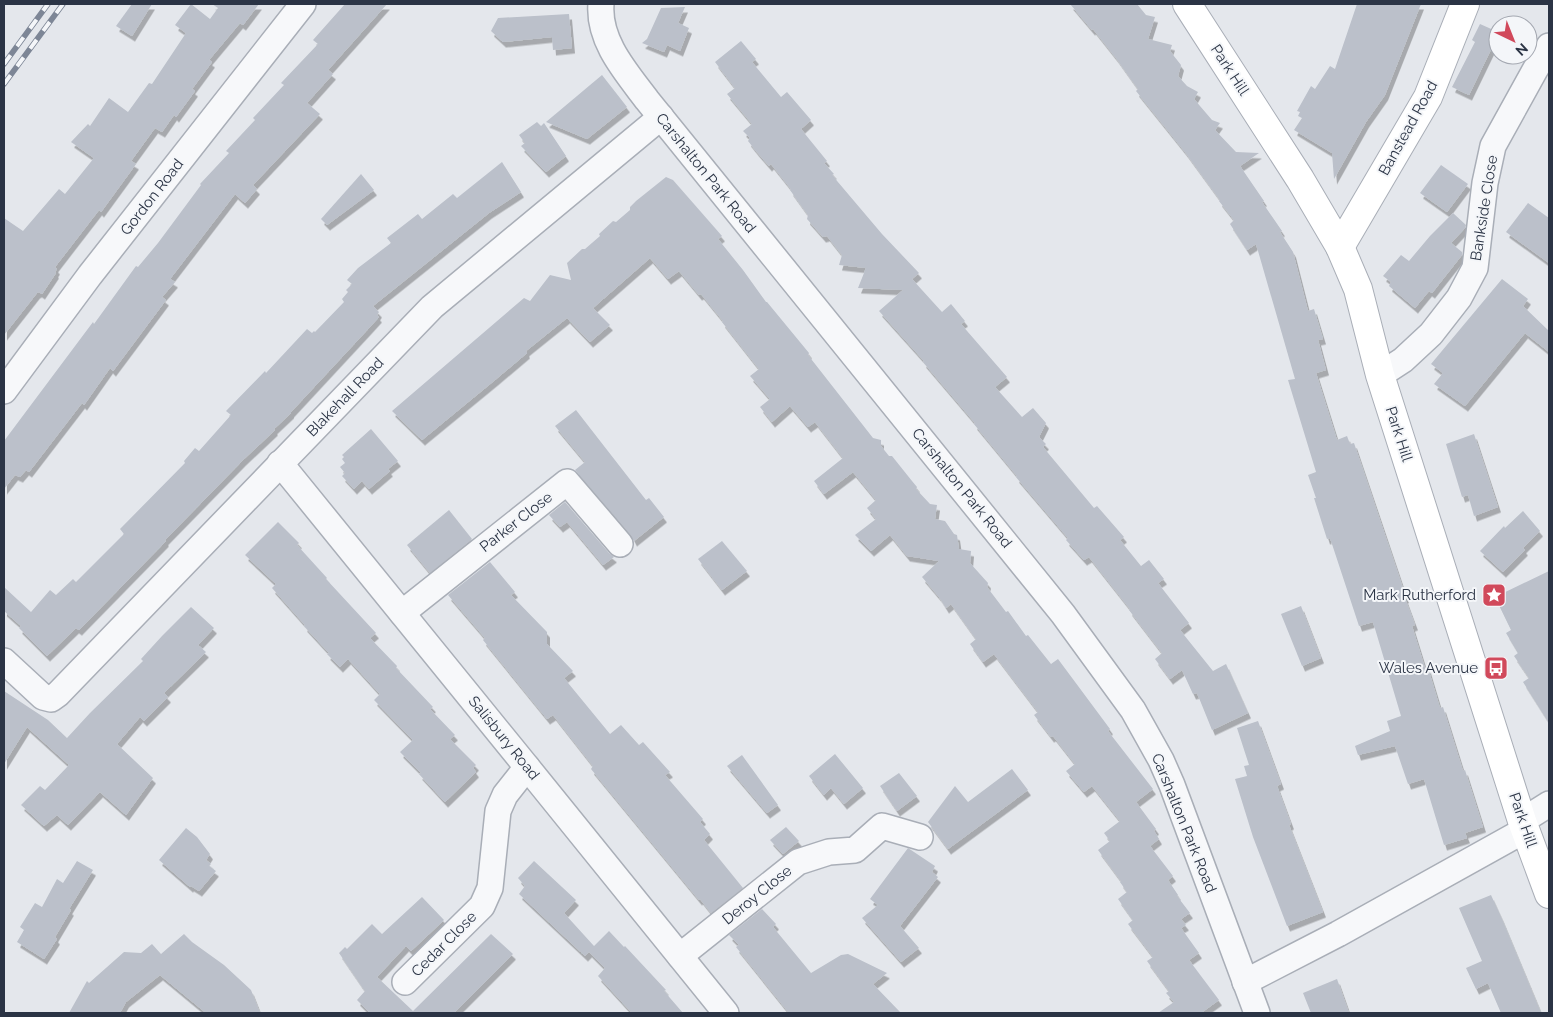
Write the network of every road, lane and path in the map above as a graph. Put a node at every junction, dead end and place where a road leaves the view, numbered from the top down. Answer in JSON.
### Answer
{"nodes":[{"id":1,"x":302,"y":4,"type":"edge"},
{"id":2,"x":601,"y":4,"type":"edge"},
{"id":3,"x":1187,"y":4,"type":"edge"},
{"id":4,"x":1465,"y":4,"type":"edge"},
{"id":5,"x":1549,"y":46,"type":"edge"},
{"id":6,"x":661,"y":117,"type":"junction"},
{"id":7,"x":1340,"y":247,"type":"junction"},
{"id":8,"x":1380,"y":375,"type":"junction"},
{"id":9,"x":4,"y":392,"type":"edge"},
{"id":10,"x":280,"y":464,"type":"junction"},
{"id":11,"x":620,"y":544,"type":"dead end"},
{"id":12,"x":402,"y":613,"type":"junction"},
{"id":13,"x":4,"y":660,"type":"edge"},
{"id":14,"x":527,"y":767,"type":"junction"},
{"id":15,"x":1549,"y":804,"type":"edge"},
{"id":16,"x":1524,"y":826,"type":"junction"},
{"id":17,"x":920,"y":837,"type":"dead end"},
{"id":18,"x":1549,"y":894,"type":"edge"},
{"id":19,"x":680,"y":956,"type":"junction"},
{"id":20,"x":405,"y":982,"type":"dead end"},
{"id":21,"x":1245,"y":982,"type":"junction"},
{"id":22,"x":726,"y":1013,"type":"edge"},
{"id":23,"x":1257,"y":1013,"type":"edge"}],
"edges":[{"from":1,"to":9,"type":"street","name":"Gordon Road"},
{"from":2,"to":6,"type":"street","name":"Carshalton Park Road"},
{"from":3,"to":7,"type":"main road","name":"Park Hill"},
{"from":4,"to":7,"type":"main road","name":"Banstead Road"},
{"from":5,"to":8,"type":"street","name":"Bankside Close"},
{"from":6,"to":10,"type":"street","name":"Blakehall Road"},
{"from":6,"to":21,"type":"street","name":"Carshalton Park Road"},
{"from":7,"to":8,"type":"main road","name":"Park Hill"},
{"from":8,"to":16,"type":"main road","name":"Park Hill"},
{"from":10,"to":12,"type":"street","name":"Salisbury Road"},
{"from":10,"to":13,"type":"street","name":"Blakehall Road"},
{"from":11,"to":12,"type":"street","name":"Parker Close"},
{"from":12,"to":14,"type":"street","name":"Salisbury Road"},
{"from":14,"to":19,"type":"street","name":"Salisbury Road"},
{"from":14,"to":20,"type":"street","name":"Cedar Close"},
{"from":15,"to":16,"type":"street"},
{"from":16,"to":18,"type":"main road","name":"Park Hill"},
{"from":16,"to":21,"type":"street"},
{"from":17,"to":19,"type":"street","name":"Deroy Close"},
{"from":19,"to":22,"type":"street","name":"Salisbury Road"},
{"from":21,"to":23,"type":"street","name":"Carshalton Park Road"}]}
